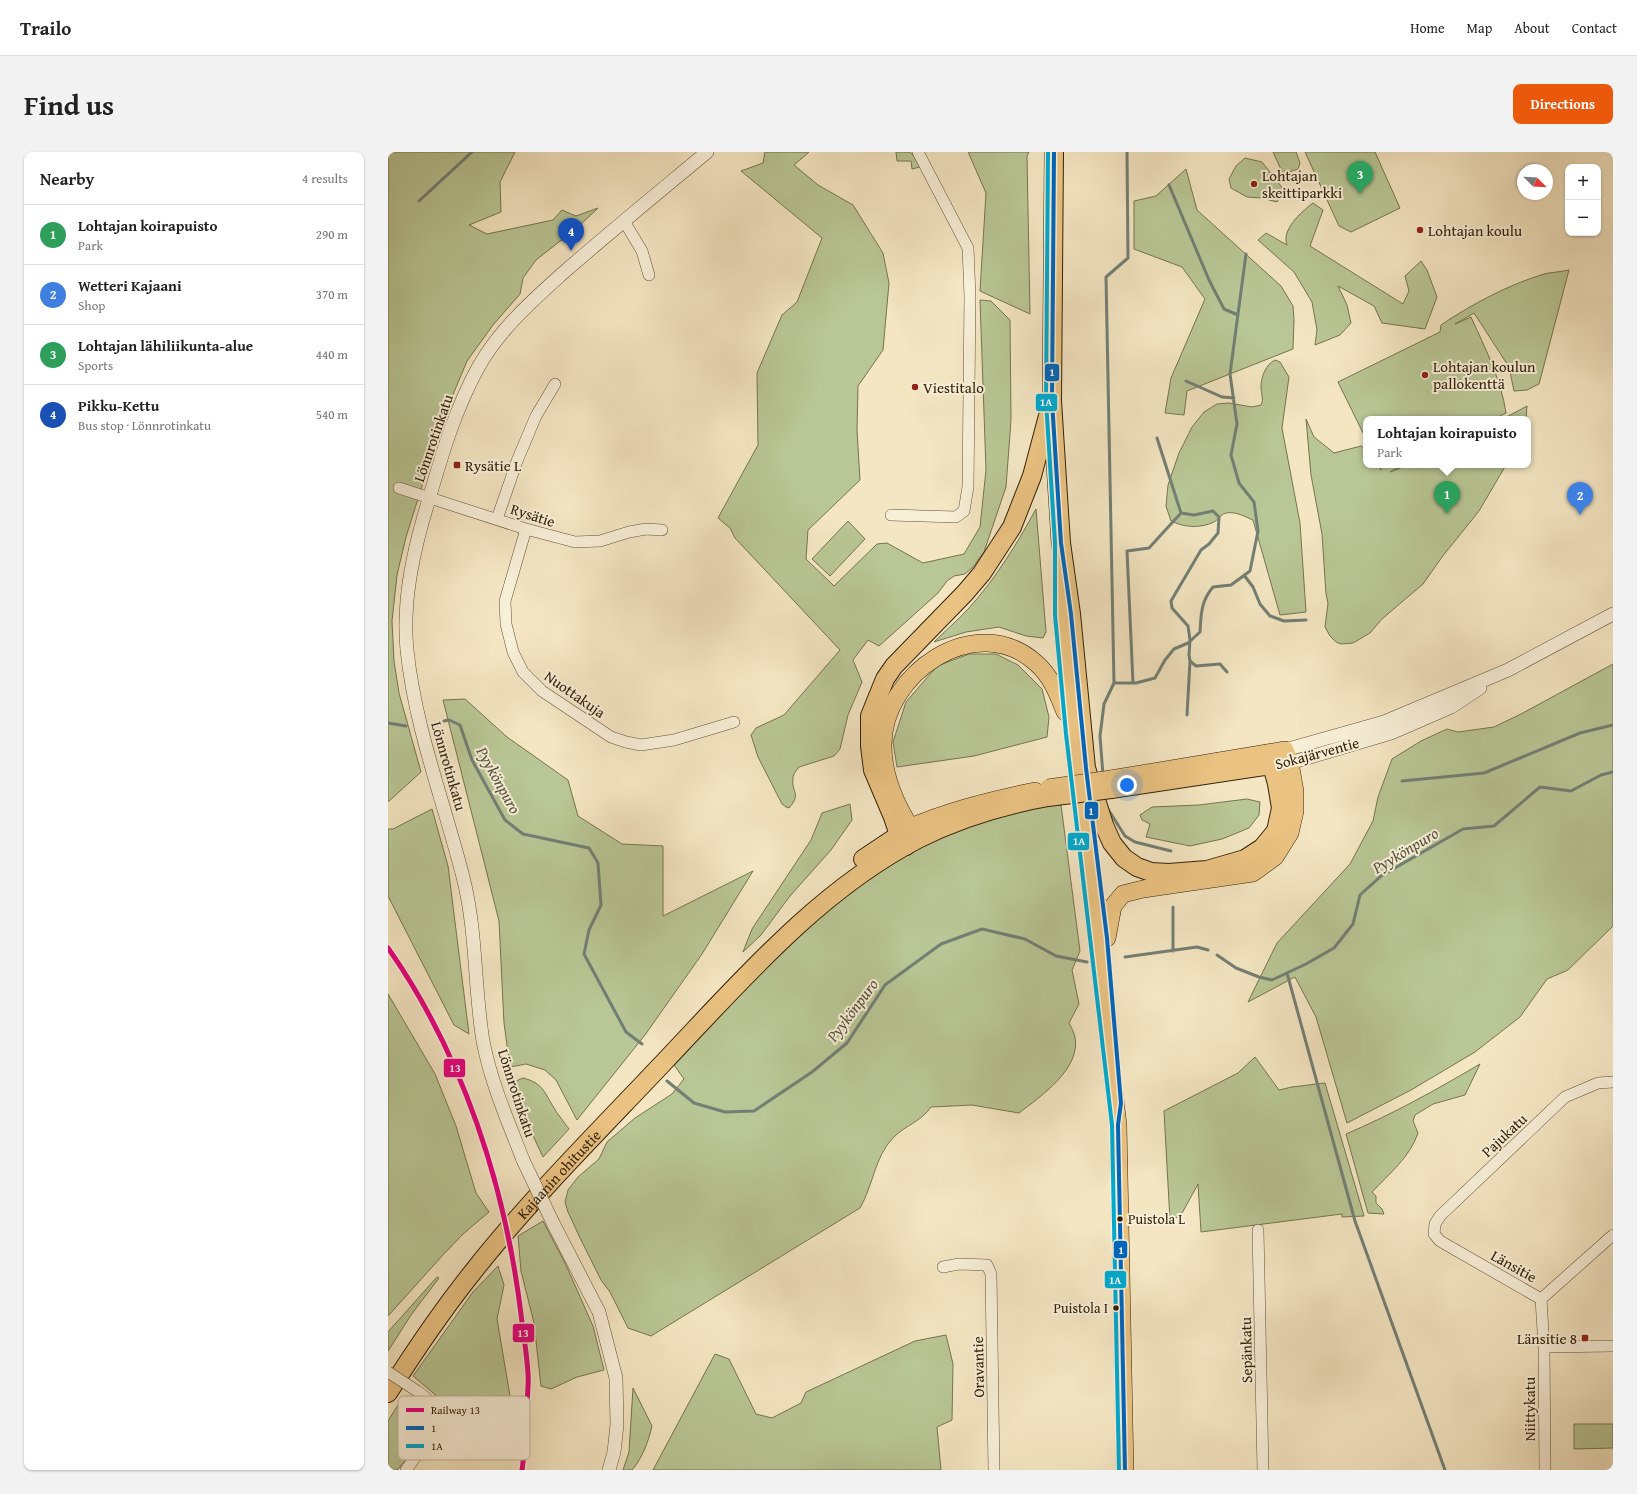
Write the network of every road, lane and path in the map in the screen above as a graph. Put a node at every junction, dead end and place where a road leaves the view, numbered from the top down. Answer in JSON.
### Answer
{"nodes":[{"id":1,"x":707,"y":152,"type":"edge"},
{"id":2,"x":918,"y":152,"type":"edge"},
{"id":3,"x":1054,"y":152,"type":"edge"},
{"id":4,"x":624,"y":222,"type":"junction"},
{"id":5,"x":649,"y":275,"type":"dead end"},
{"id":6,"x":555,"y":384,"type":"dead end"},
{"id":7,"x":1052,"y":401,"type":"junction"},
{"id":8,"x":399,"y":488,"type":"dead end"},
{"id":9,"x":429,"y":496,"type":"junction"},
{"id":10,"x":891,"y":516,"type":"dead end"},
{"id":11,"x":497,"y":518,"type":"junction"},
{"id":12,"x":526,"y":529,"type":"junction"},
{"id":13,"x":662,"y":530,"type":"dead end"},
{"id":14,"x":1061,"y":543,"type":"junction"},
{"id":15,"x":1613,"y":614,"type":"edge"},
{"id":16,"x":734,"y":722,"type":"dead end"},
{"id":17,"x":1072,"y":733,"type":"junction"},
{"id":18,"x":1280,"y":758,"type":"junction"},
{"id":19,"x":1086,"y":768,"type":"junction"},
{"id":20,"x":908,"y":837,"type":"junction"},
{"id":21,"x":1107,"y":938,"type":"junction"},
{"id":22,"x":1613,"y":1082,"type":"edge"},
{"id":23,"x":1118,"y":1125,"type":"junction"},
{"id":24,"x":1258,"y":1230,"type":"dead end"},
{"id":25,"x":1434,"y":1234,"type":"joint"},
{"id":26,"x":1613,"y":1235,"type":"edge"},
{"id":27,"x":943,"y":1267,"type":"dead end"},
{"id":28,"x":1541,"y":1298,"type":"junction"},
{"id":29,"x":1613,"y":1346,"type":"edge"},
{"id":30,"x":1544,"y":1347,"type":"junction"},
{"id":31,"x":388,"y":1372,"type":"edge"},
{"id":32,"x":388,"y":1393,"type":"edge"},
{"id":33,"x":423,"y":1396,"type":"edge"},
{"id":34,"x":413,"y":1460,"type":"edge"},
{"id":35,"x":406,"y":1470,"type":"edge"},
{"id":36,"x":609,"y":1470,"type":"edge"},
{"id":37,"x":994,"y":1470,"type":"edge"},
{"id":38,"x":1124,"y":1470,"type":"edge"},
{"id":39,"x":1263,"y":1470,"type":"edge"},
{"id":40,"x":1545,"y":1470,"type":"edge"}],
"edges":[{"from":1,"to":4,"type":"street","name":"Lönnrotinkatu"},
{"from":2,"to":10,"type":"street"},
{"from":3,"to":7,"type":"highway"},
{"from":4,"to":5,"type":"street"},
{"from":4,"to":9,"type":"street","name":"Lönnrotinkatu"},
{"from":6,"to":11,"type":"street"},
{"from":7,"to":14,"type":"highway"},
{"from":7,"to":20,"type":"highway"},
{"from":8,"to":9,"type":"street","name":"Rysätie"},
{"from":9,"to":11,"type":"street","name":"Rysätie"},
{"from":9,"to":36,"type":"street","name":"Lönnrotinkatu","bridge":true},
{"from":11,"to":12,"type":"street","name":"Rysätie"},
{"from":12,"to":13,"type":"street","name":"Rysätie"},
{"from":12,"to":16,"type":"street","name":"Nuottakuja"},
{"from":14,"to":17,"type":"main road"},
{"from":14,"to":19,"type":"highway"},
{"from":15,"to":18,"type":"street","name":"Sokajärventie"},
{"from":17,"to":20,"type":"main road"},
{"from":17,"to":23,"type":"main road"},
{"from":18,"to":19,"type":"highway"},
{"from":18,"to":20,"type":"highway","name":"Sokajärventie","bridge":true},
{"from":18,"to":21,"type":"main road"},
{"from":19,"to":21,"type":"main road"},
{"from":20,"to":32,"type":"highway","name":"Kajaanin ohitustie"},
{"from":21,"to":23,"type":"main road"},
{"from":22,"to":25,"type":"street","name":"Pajukatu"},
{"from":23,"to":38,"type":"main road"},
{"from":24,"to":39,"type":"street","name":"Sepänkatu"},
{"from":25,"to":28,"type":"street","name":"Länsitie"},
{"from":26,"to":28,"type":"street"},
{"from":27,"to":37,"type":"street","name":"Oravantie"},
{"from":28,"to":30,"type":"street","name":"Länsitie"},
{"from":29,"to":30,"type":"street"},
{"from":30,"to":40,"type":"street","name":"Niittykatu"},
{"from":31,"to":33,"type":"street","bridge":true},
{"from":34,"to":35,"type":"street","bridge":true}]}
